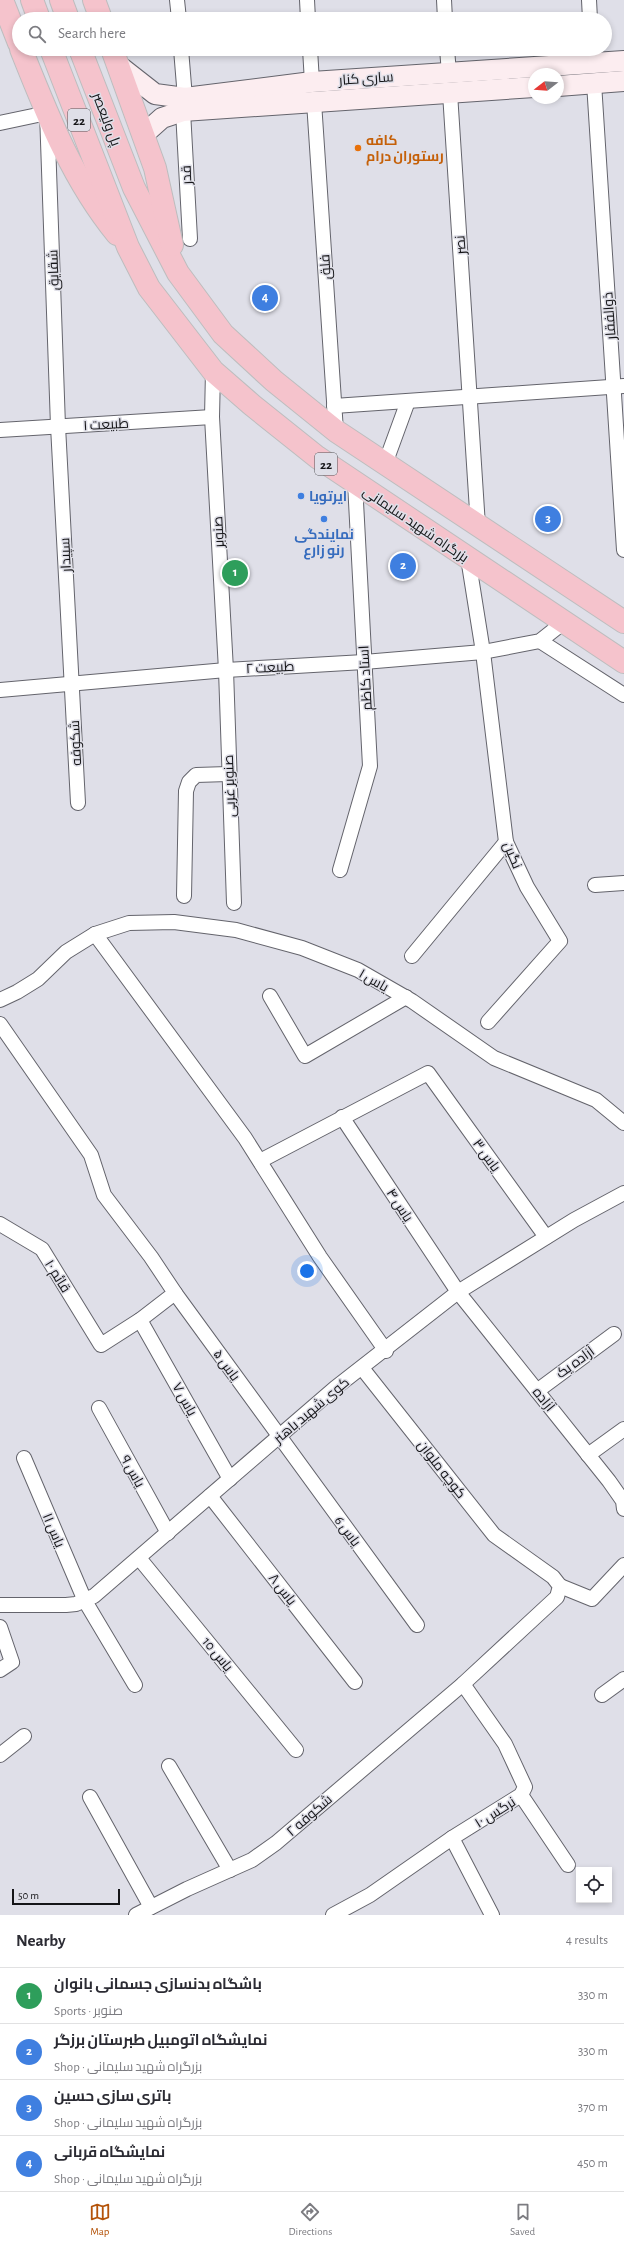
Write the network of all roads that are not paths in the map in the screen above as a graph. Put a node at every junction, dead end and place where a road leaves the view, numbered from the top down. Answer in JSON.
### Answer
{"nodes":[{"id":1,"x":2,"y":0,"type":"edge"},
{"id":2,"x":32,"y":0,"type":"edge"},
{"id":3,"x":61,"y":0,"type":"edge"},
{"id":4,"x":94,"y":0,"type":"edge"},
{"id":5,"x":177,"y":0,"type":"edge"},
{"id":6,"x":307,"y":0,"type":"edge"},
{"id":7,"x":444,"y":0,"type":"edge"},
{"id":8,"x":589,"y":0,"type":"edge"},
{"id":9,"x":36,"y":12,"type":"edge"},
{"id":10,"x":65,"y":12,"type":"edge"},
{"id":11,"x":98,"y":12,"type":"edge"},
{"id":12,"x":178,"y":12,"type":"edge"},
{"id":13,"x":308,"y":12,"type":"edge"},
{"id":14,"x":445,"y":12,"type":"edge"},
{"id":15,"x":590,"y":12,"type":"edge"},
{"id":16,"x":12,"y":25,"type":"edge"},
{"id":17,"x":24,"y":56,"type":"edge"},
{"id":18,"x":54,"y":56,"type":"edge"},
{"id":19,"x":83,"y":56,"type":"edge"},
{"id":20,"x":181,"y":56,"type":"edge"},
{"id":21,"x":310,"y":56,"type":"edge"},
{"id":22,"x":448,"y":56,"type":"edge"},
{"id":23,"x":592,"y":56,"type":"edge"},
{"id":24,"x":115,"y":57,"type":"edge"},
{"id":25,"x":624,"y":61,"type":"edge"},
{"id":26,"x":449,"y":73,"type":"junction"},
{"id":27,"x":624,"y":81,"type":"edge"},
{"id":28,"x":312,"y":82,"type":"junction"},
{"id":29,"x":594,"y":83,"type":"junction"},
{"id":30,"x":564,"y":86,"type":"edge"},
{"id":31,"x":528,"y":88,"type":"edge"},
{"id":32,"x":450,"y":93,"type":"junction"},
{"id":33,"x":314,"y":102,"type":"junction"},
{"id":34,"x":184,"y":105,"type":"junction"},
{"id":35,"x":47,"y":113,"type":"junction"},
{"id":36,"x":0,"y":123,"type":"edge"},
{"id":37,"x":143,"y":135,"type":"junction"},
{"id":38,"x":107,"y":191,"type":"joint"},
{"id":39,"x":190,"y":239,"type":"dead end"},
{"id":40,"x":128,"y":247,"type":"junction"},
{"id":41,"x":178,"y":273,"type":"junction"},
{"id":42,"x":213,"y":371,"type":"junction"},
{"id":43,"x":619,"y":386,"type":"edge"},
{"id":44,"x":470,"y":396,"type":"junction"},
{"id":45,"x":408,"y":400,"type":"junction"},
{"id":46,"x":334,"y":406,"type":"junction"},
{"id":47,"x":212,"y":417,"type":"junction"},
{"id":48,"x":58,"y":426,"type":"junction"},
{"id":49,"x":0,"y":430,"type":"edge"},
{"id":50,"x":336,"y":431,"type":"junction"},
{"id":51,"x":385,"y":464,"type":"junction"},
{"id":52,"x":354,"y":483,"type":"junction"},
{"id":53,"x":478,"y":526,"type":"junction"},
{"id":54,"x":624,"y":550,"type":"edge"},
{"id":55,"x":468,"y":558,"type":"junction"},
{"id":56,"x":564,"y":622,"type":"junction"},
{"id":57,"x":624,"y":622,"type":"edge"},
{"id":58,"x":540,"y":641,"type":"junction"},
{"id":59,"x":483,"y":652,"type":"junction"},
{"id":60,"x":364,"y":662,"type":"junction"},
{"id":61,"x":624,"y":662,"type":"edge"},
{"id":62,"x":226,"y":670,"type":"junction"},
{"id":63,"x":72,"y":683,"type":"junction"},
{"id":64,"x":0,"y":690,"type":"edge"},
{"id":65,"x":624,"y":695,"type":"edge"},
{"id":66,"x":228,"y":774,"type":"junction"},
{"id":67,"x":78,"y":803,"type":"dead end"},
{"id":68,"x":506,"y":842,"type":"junction"},
{"id":69,"x":340,"y":870,"type":"dead end"},
{"id":70,"x":624,"y":883,"type":"edge"},
{"id":71,"x":595,"y":885,"type":"dead end"},
{"id":72,"x":184,"y":896,"type":"dead end"},
{"id":73,"x":234,"y":903,"type":"dead end"},
{"id":74,"x":95,"y":934,"type":"junction"},
{"id":75,"x":412,"y":956,"type":"dead end"},
{"id":76,"x":270,"y":996,"type":"dead end"},
{"id":77,"x":406,"y":997,"type":"junction"},
{"id":78,"x":0,"y":1000,"type":"edge"},
{"id":79,"x":488,"y":1022,"type":"dead end"},
{"id":80,"x":0,"y":1024,"type":"edge"},
{"id":81,"x":342,"y":1117,"type":"junction"},
{"id":82,"x":624,"y":1123,"type":"edge"},
{"id":83,"x":260,"y":1161,"type":"junction"},
{"id":84,"x":624,"y":1193,"type":"edge"},
{"id":85,"x":0,"y":1224,"type":"edge"},
{"id":86,"x":546,"y":1237,"type":"junction"},
{"id":87,"x":175,"y":1292,"type":"junction"},
{"id":88,"x":458,"y":1292,"type":"junction"},
{"id":89,"x":140,"y":1320,"type":"junction"},
{"id":90,"x":614,"y":1334,"type":"dead end"},
{"id":91,"x":386,"y":1350,"type":"junction"},
{"id":92,"x":362,"y":1368,"type":"junction"},
{"id":93,"x":537,"y":1391,"type":"junction"},
{"id":94,"x":99,"y":1408,"type":"dead end"},
{"id":95,"x":624,"y":1429,"type":"edge"},
{"id":96,"x":279,"y":1437,"type":"junction"},
{"id":97,"x":588,"y":1455,"type":"junction"},
{"id":98,"x":24,"y":1458,"type":"dead end"},
{"id":99,"x":230,"y":1479,"type":"junction"},
{"id":100,"x":210,"y":1496,"type":"junction"},
{"id":101,"x":624,"y":1510,"type":"edge"},
{"id":102,"x":168,"y":1533,"type":"junction"},
{"id":103,"x":139,"y":1558,"type":"junction"},
{"id":104,"x":624,"y":1565,"type":"edge"},
{"id":105,"x":560,"y":1586,"type":"junction"},
{"id":106,"x":85,"y":1601,"type":"junction"},
{"id":107,"x":0,"y":1605,"type":"edge"},
{"id":108,"x":417,"y":1624,"type":"dead end"},
{"id":109,"x":0,"y":1627,"type":"edge"},
{"id":110,"x":0,"y":1670,"type":"edge"},
{"id":111,"x":624,"y":1679,"type":"edge"},
{"id":112,"x":356,"y":1682,"type":"dead end"},
{"id":113,"x":135,"y":1684,"type":"dead end"},
{"id":114,"x":463,"y":1684,"type":"junction"},
{"id":115,"x":602,"y":1695,"type":"dead end"},
{"id":116,"x":24,"y":1736,"type":"dead end"},
{"id":117,"x":296,"y":1750,"type":"dead end"},
{"id":118,"x":0,"y":1755,"type":"edge"},
{"id":119,"x":170,"y":1766,"type":"dead end"},
{"id":120,"x":521,"y":1795,"type":"junction"},
{"id":121,"x":90,"y":1797,"type":"dead end"},
{"id":122,"x":452,"y":1838,"type":"junction"},
{"id":123,"x":568,"y":1864,"type":"dead end"},
{"id":124,"x":230,"y":1870,"type":"junction"},
{"id":125,"x":151,"y":1907,"type":"junction"},
{"id":126,"x":136,"y":1915,"type":"edge"},
{"id":127,"x":333,"y":1915,"type":"edge"},
{"id":128,"x":492,"y":1915,"type":"edge"}],
"edges":[{"from":1,"to":16,"type":"highway"},
{"from":2,"to":9,"type":"highway"},
{"from":3,"to":10,"type":"highway"},
{"from":4,"to":11,"type":"highway"},
{"from":5,"to":12,"type":"street"},
{"from":6,"to":13,"type":"street"},
{"from":7,"to":14,"type":"street"},
{"from":8,"to":15,"type":"street"},
{"from":17,"to":35,"type":"highway"},
{"from":18,"to":38,"type":"highway","name":"پل ولیعصر","number":"22"},
{"from":19,"to":41,"type":"highway","name":"پل ولیعصر","number":"22"},
{"from":20,"to":34,"type":"street","name":"قدر"},
{"from":21,"to":28,"type":"street"},
{"from":22,"to":26,"type":"street"},
{"from":23,"to":25,"type":"main road","name":"ساری کنار"},
{"from":23,"to":26,"type":"main road","name":"ساری کنار"},
{"from":23,"to":29,"type":"main road"},
{"from":24,"to":34,"type":"main road","name":"ساری کنار"},
{"from":24,"to":37,"type":"highway"},
{"from":26,"to":28,"type":"main road","name":"ساری کنار"},
{"from":26,"to":32,"type":"main road"},
{"from":27,"to":29,"type":"main road"},
{"from":28,"to":33,"type":"main road"},
{"from":28,"to":34,"type":"main road","name":"ساری کنار"},
{"from":29,"to":30,"type":"main road"},
{"from":29,"to":43,"type":"street","name":"ذوالفقار"},
{"from":31,"to":32,"type":"main road","name":"ساری کنار"},
{"from":32,"to":33,"type":"main road","name":"ساری کنار"},
{"from":32,"to":44,"type":"street","name":"نصر"},
{"from":33,"to":34,"type":"main road","name":"ساری کنار"},
{"from":33,"to":46,"type":"street","name":"فلق"},
{"from":34,"to":37,"type":"main road","name":"ساری کنار"},
{"from":34,"to":39,"type":"street","name":"قدر"},
{"from":35,"to":36,"type":"street"},
{"from":35,"to":40,"type":"highway"},
{"from":35,"to":48,"type":"street","name":"شقایق"},
{"from":37,"to":41,"type":"highway"},
{"from":38,"to":40,"type":"highway","name":"بزرگراه شهید سلیمانی","number":"22"},
{"from":40,"to":42,"type":"highway","name":"بزرگراه شهید سلیمانی","number":"22"},
{"from":41,"to":50,"type":"highway","number":"22"},
{"from":42,"to":47,"type":"street","name":"صنوبر"},
{"from":42,"to":52,"type":"highway","name":"بزرگراه شهید سلیمانی","number":"22"},
{"from":43,"to":44,"type":"street"},
{"from":43,"to":54,"type":"street","name":"ذوالفقار"},
{"from":44,"to":45,"type":"street"},
{"from":44,"to":53,"type":"street","name":"نصر"},
{"from":45,"to":46,"type":"street"},
{"from":45,"to":51,"type":"street"},
{"from":46,"to":50,"type":"street","name":"فلق"},
{"from":47,"to":48,"type":"street","name":"طبیعت ۱"},
{"from":47,"to":62,"type":"street","name":"صنوبر"},
{"from":48,"to":49,"type":"street","name":"طبیعت ۱"},
{"from":48,"to":63,"type":"street","name":"سپیدار"},
{"from":50,"to":51,"type":"highway","number":"22"},
{"from":51,"to":53,"type":"highway","number":"22"},
{"from":52,"to":55,"type":"highway","name":"بزرگراه شهید سلیمانی","number":"22"},
{"from":52,"to":60,"type":"street","name":"استاد کاظم"},
{"from":53,"to":57,"type":"highway","number":"22"},
{"from":55,"to":56,"type":"highway","name":"بزرگراه شهید سلیمانی","number":"22"},
{"from":55,"to":59,"type":"street","name":"نگین"},
{"from":56,"to":58,"type":"street"},
{"from":56,"to":61,"type":"highway","name":"بزرگراه شهید سلیمانی","number":"22"},
{"from":58,"to":59,"type":"street","name":"طبیعت ۲"},
{"from":58,"to":65,"type":"street"},
{"from":59,"to":60,"type":"street","name":"طبیعت ۲"},
{"from":59,"to":68,"type":"street","name":"نگین"},
{"from":60,"to":62,"type":"street","name":"طبیعت ۲"},
{"from":60,"to":69,"type":"street","name":"استاد کاظم"},
{"from":62,"to":63,"type":"street","name":"طبیعت ۲"},
{"from":62,"to":66,"type":"street","name":"صنوبر غربی"},
{"from":63,"to":64,"type":"street","name":"طبیعت ۲"},
{"from":63,"to":67,"type":"street","name":"شکوفه"},
{"from":66,"to":72,"type":"street"},
{"from":66,"to":73,"type":"street","name":"صنوبر غربی"},
{"from":68,"to":75,"type":"street"},
{"from":68,"to":79,"type":"street","name":"نگین"},
{"from":70,"to":71,"type":"street"},
{"from":74,"to":77,"type":"street","name":"یاس ۱"},
{"from":74,"to":78,"type":"street","name":"یاس ۱"},
{"from":74,"to":83,"type":"street"},
{"from":76,"to":77,"type":"street"},
{"from":77,"to":82,"type":"street","name":"یاس ۱"},
{"from":80,"to":87,"type":"street","name":"یاس ۵"},
{"from":81,"to":83,"type":"street"},
{"from":81,"to":86,"type":"street","name":"یاس ۳"},
{"from":81,"to":88,"type":"street","name":"یاس ۴"},
{"from":83,"to":91,"type":"street"},
{"from":84,"to":86,"type":"street","name":"کوی شهید باهنر"},
{"from":85,"to":89,"type":"street","name":"قائم ۱۰"},
{"from":86,"to":88,"type":"street","name":"کوی شهید باهنر"},
{"from":87,"to":89,"type":"street"},
{"from":87,"to":96,"type":"street","name":"یاس ۵"},
{"from":88,"to":91,"type":"street","name":"کوی شهید باهنر"},
{"from":88,"to":93,"type":"street","name":"آزاده"},
{"from":89,"to":99,"type":"street","name":"یاس ۷"},
{"from":90,"to":93,"type":"street","name":"آزاده یک"},
{"from":91,"to":92,"type":"street","name":"کوی شهید باهنر"},
{"from":92,"to":96,"type":"street","name":"کوی شهید باهنر"},
{"from":92,"to":105,"type":"street","name":"کوچه ملوان"},
{"from":93,"to":97,"type":"street","name":"آزاده"},
{"from":94,"to":102,"type":"street","name":"یاس ۹"},
{"from":95,"to":97,"type":"street"},
{"from":96,"to":99,"type":"street","name":"کوی شهید باهنر"},
{"from":96,"to":108,"type":"street","name":"یاس 6"},
{"from":97,"to":101,"type":"street","name":"آزاده"},
{"from":98,"to":106,"type":"street","name":"یاس ۱۱"},
{"from":99,"to":100,"type":"street","name":"کوی شهید باهنر"},
{"from":100,"to":102,"type":"street","name":"کوی شهید باهنر"},
{"from":100,"to":112,"type":"street","name":"یاس ۸"},
{"from":102,"to":103,"type":"street","name":"کوی شهید باهنر"},
{"from":103,"to":106,"type":"street","name":"کوی شهید باهنر"},
{"from":103,"to":117,"type":"street","name":"یاس 10"},
{"from":104,"to":105,"type":"street"},
{"from":105,"to":114,"type":"street","name":"شکوفه ۲"},
{"from":106,"to":107,"type":"street","name":"کوی شهید باهنر"},
{"from":106,"to":113,"type":"street","name":"یاس ۱۱"},
{"from":109,"to":110,"type":"street"},
{"from":111,"to":115,"type":"street"},
{"from":114,"to":120,"type":"street","name":"نرگس ۱۰"},
{"from":114,"to":124,"type":"street","name":"شکوفه ۲"},
{"from":116,"to":118,"type":"street"},
{"from":119,"to":124,"type":"street"},
{"from":120,"to":122,"type":"street","name":"نرگس ۱۰"},
{"from":120,"to":123,"type":"street"},
{"from":121,"to":125,"type":"street"},
{"from":122,"to":127,"type":"street","name":"نرگس ۱۰"},
{"from":122,"to":128,"type":"street"},
{"from":124,"to":125,"type":"street","name":"شکوفه ۲"},
{"from":125,"to":126,"type":"street","name":"شکوفه ۲"}]}
